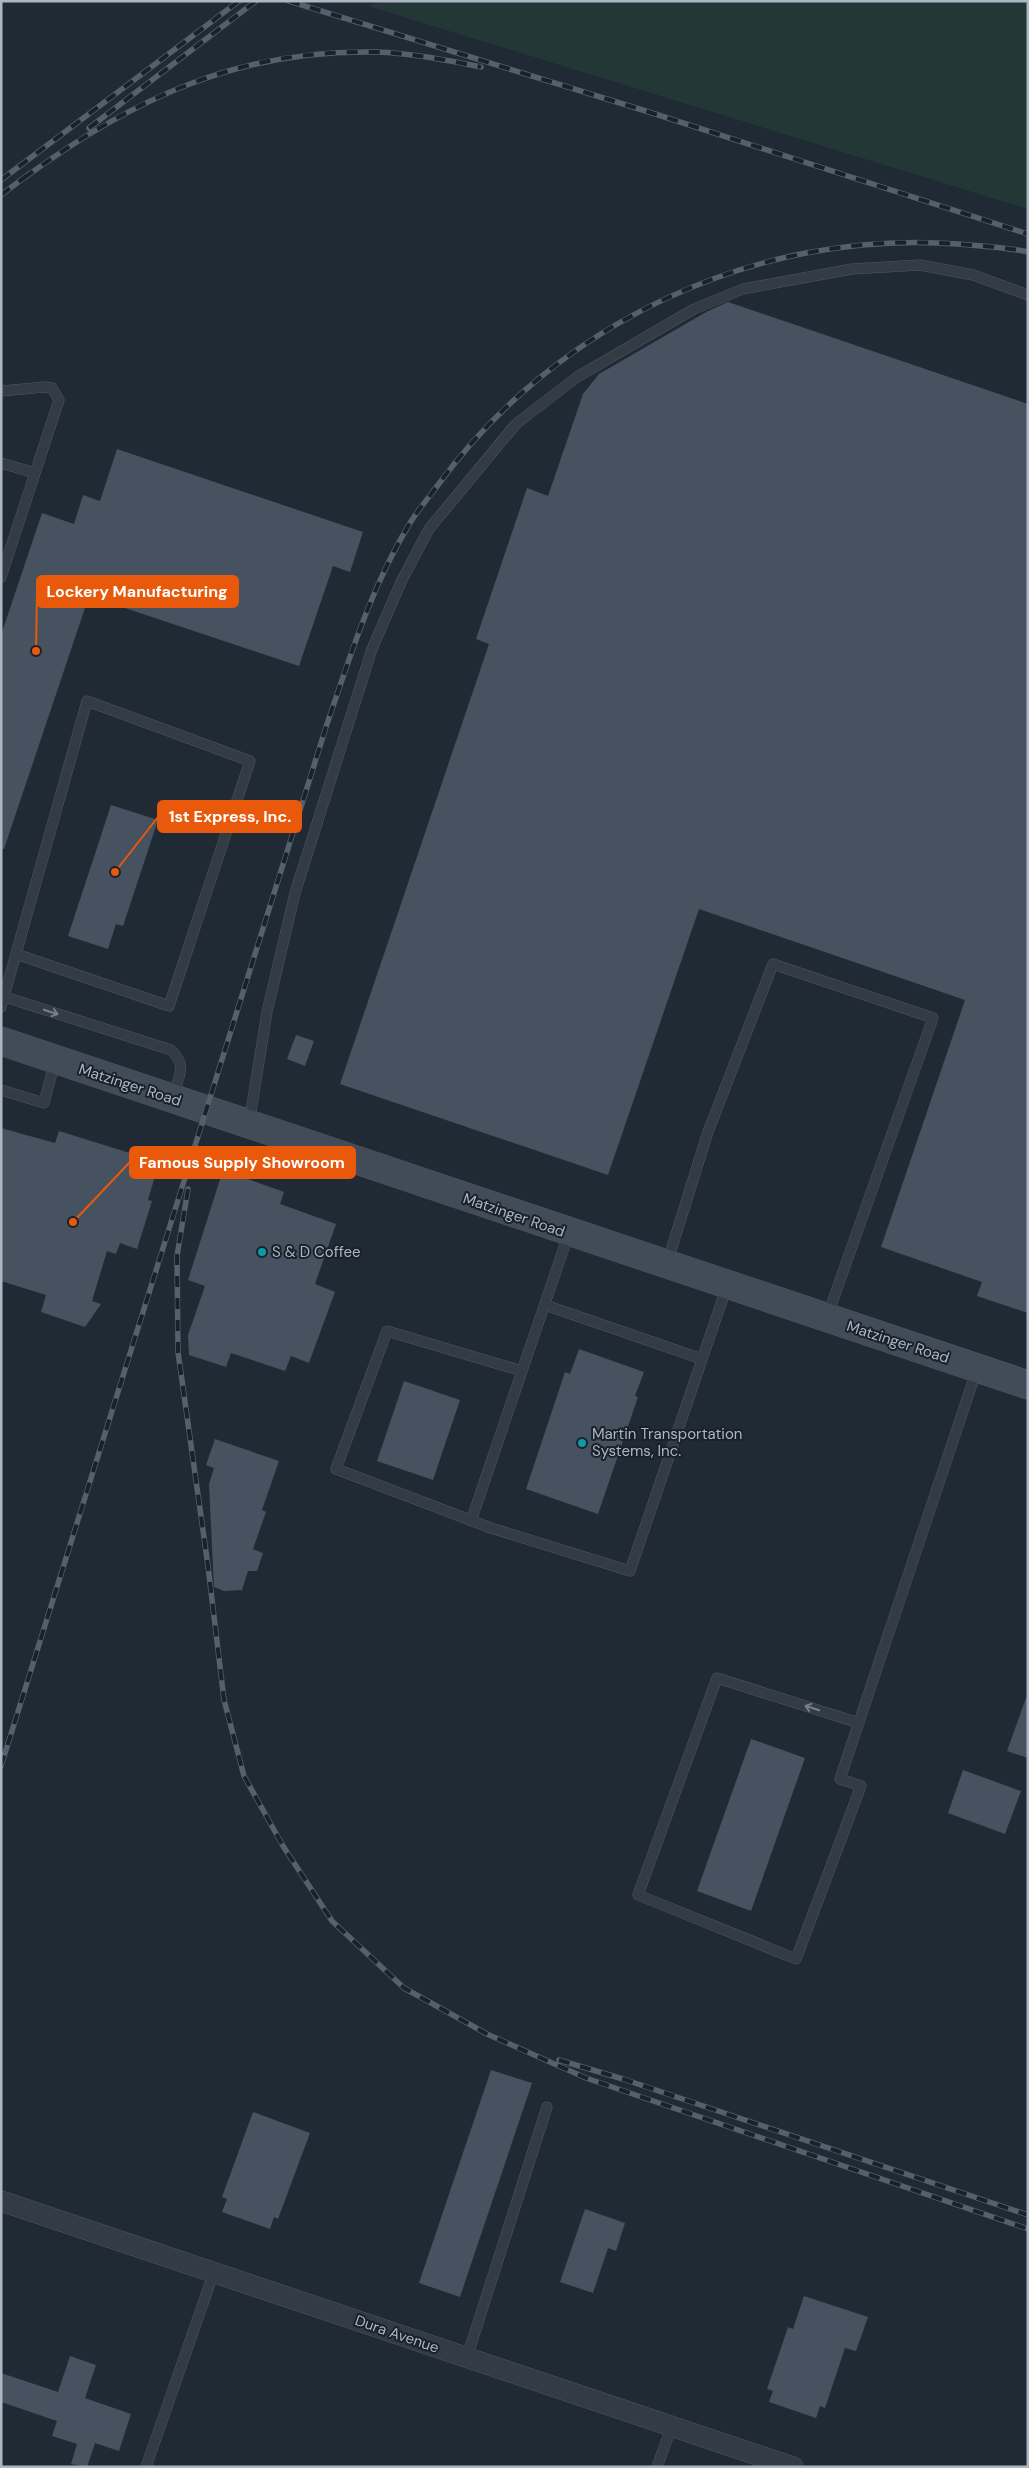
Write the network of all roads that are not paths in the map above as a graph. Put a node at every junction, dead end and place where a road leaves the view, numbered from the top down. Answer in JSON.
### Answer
{"nodes":[{"id":1,"x":1028,"y":295,"type":"edge"},
{"id":2,"x":1,"y":391,"type":"edge"},
{"id":3,"x":1,"y":463,"type":"edge"},
{"id":4,"x":35,"y":473,"type":"junction"},
{"id":5,"x":1,"y":577,"type":"edge"},
{"id":6,"x":16,"y":954,"type":"junction"},
{"id":7,"x":3,"y":1002,"type":"edge"},
{"id":8,"x":1,"y":1041,"type":"edge"},
{"id":9,"x":55,"y":1060,"type":"junction"},
{"id":10,"x":1,"y":1090,"type":"edge"},
{"id":11,"x":171,"y":1099,"type":"junction"},
{"id":12,"x":249,"y":1125,"type":"junction"},
{"id":13,"x":569,"y":1233,"type":"junction"},
{"id":14,"x":666,"y":1264,"type":"junction"},
{"id":15,"x":728,"y":1285,"type":"junction"},
{"id":16,"x":545,"y":1305,"type":"junction"},
{"id":17,"x":827,"y":1319,"type":"junction"},
{"id":18,"x":702,"y":1359,"type":"junction"},
{"id":19,"x":977,"y":1368,"type":"junction"},
{"id":20,"x":522,"y":1371,"type":"junction"},
{"id":21,"x":1028,"y":1385,"type":"edge"},
{"id":22,"x":471,"y":1520,"type":"junction"},
{"id":23,"x":858,"y":1723,"type":"junction"},
{"id":24,"x":547,"y":2107,"type":"dead end"},
{"id":25,"x":1,"y":2201,"type":"edge"},
{"id":26,"x":214,"y":2272,"type":"junction"},
{"id":27,"x":467,"y":2357,"type":"junction"},
{"id":28,"x":672,"y":2426,"type":"junction"},
{"id":29,"x":146,"y":2467,"type":"edge"},
{"id":30,"x":658,"y":2467,"type":"edge"},
{"id":31,"x":793,"y":2467,"type":"edge"}],
"edges":[{"from":1,"to":12,"type":"lane"},
{"from":2,"to":4,"type":"lane"},
{"from":3,"to":4,"type":"lane"},
{"from":4,"to":5,"type":"lane"},
{"from":6,"to":6,"type":"lane"},
{"from":6,"to":7,"type":"lane"},
{"from":7,"to":11,"type":"lane","one_way":true},
{"from":8,"to":9,"type":"street","name":"Matzinger Road"},
{"from":9,"to":10,"type":"lane"},
{"from":9,"to":11,"type":"street","name":"Matzinger Road"},
{"from":11,"to":12,"type":"street","name":"Matzinger Road"},
{"from":12,"to":13,"type":"street","name":"Matzinger Road"},
{"from":13,"to":14,"type":"street","name":"Matzinger Road"},
{"from":13,"to":16,"type":"lane"},
{"from":14,"to":15,"type":"street","name":"Matzinger Road"},
{"from":14,"to":17,"type":"lane"},
{"from":15,"to":17,"type":"street","name":"Matzinger Road"},
{"from":15,"to":18,"type":"lane"},
{"from":16,"to":18,"type":"lane"},
{"from":16,"to":20,"type":"lane"},
{"from":17,"to":19,"type":"street","name":"Matzinger Road"},
{"from":18,"to":22,"type":"lane"},
{"from":19,"to":21,"type":"street","name":"Matzinger Road"},
{"from":19,"to":23,"type":"lane"},
{"from":20,"to":22,"type":"lane"},
{"from":20,"to":22,"type":"lane"},
{"from":23,"to":23,"type":"lane","one_way":true},
{"from":24,"to":27,"type":"lane"},
{"from":25,"to":26,"type":"street","name":"Dura Avenue"},
{"from":26,"to":27,"type":"street","name":"Dura Avenue"},
{"from":26,"to":29,"type":"lane"},
{"from":27,"to":28,"type":"street","name":"Dura Avenue"},
{"from":28,"to":30,"type":"lane"},
{"from":28,"to":31,"type":"street","name":"Dura Avenue"}]}
